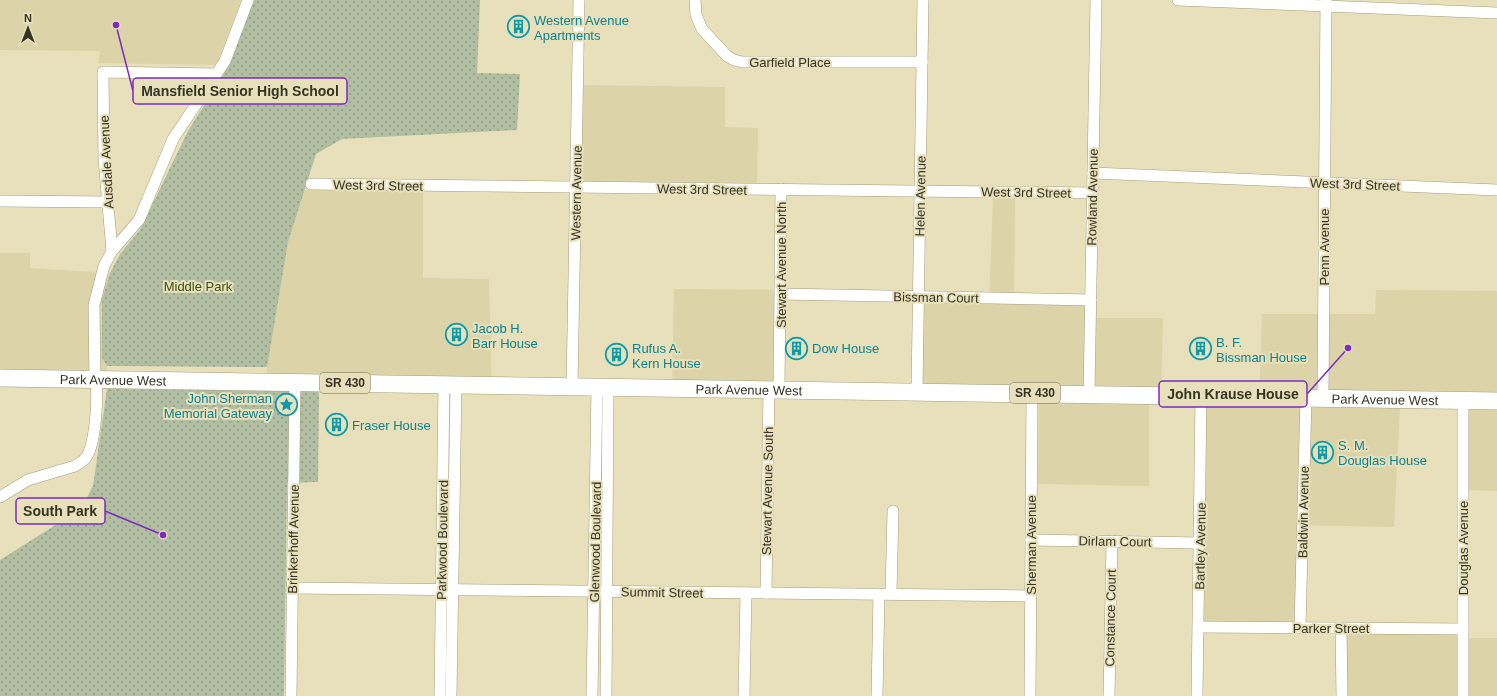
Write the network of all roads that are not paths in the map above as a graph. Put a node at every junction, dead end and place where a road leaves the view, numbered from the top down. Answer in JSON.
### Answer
{"nodes":[{"id":1,"x":248,"y":0,"type":"edge"},
{"id":2,"x":579,"y":0,"type":"edge"},
{"id":3,"x":695,"y":0,"type":"edge"},
{"id":4,"x":923,"y":0,"type":"edge"},
{"id":5,"x":1096,"y":0,"type":"edge"},
{"id":6,"x":1178,"y":0,"type":"edge"},
{"id":7,"x":1326,"y":3,"type":"edge"},
{"id":8,"x":1497,"y":13,"type":"edge"},
{"id":9,"x":922,"y":62,"type":"junction"},
{"id":10,"x":216,"y":74,"type":"junction"},
{"id":11,"x":1093,"y":172,"type":"junction"},
{"id":12,"x":1324,"y":182,"type":"junction"},
{"id":13,"x":311,"y":184,"type":"dead end"},
{"id":14,"x":576,"y":187,"type":"junction"},
{"id":15,"x":781,"y":189,"type":"junction"},
{"id":16,"x":1497,"y":190,"type":"edge"},
{"id":17,"x":920,"y":191,"type":"junction"},
{"id":18,"x":1092,"y":193,"type":"junction"},
{"id":19,"x":0,"y":200,"type":"edge"},
{"id":20,"x":108,"y":206,"type":"junction"},
{"id":21,"x":135,"y":225,"type":"junction"},
{"id":22,"x":112,"y":250,"type":"junction"},
{"id":23,"x":781,"y":294,"type":"junction"},
{"id":24,"x":918,"y":297,"type":"junction"},
{"id":25,"x":1091,"y":300,"type":"junction"},
{"id":26,"x":0,"y":378,"type":"edge"},
{"id":27,"x":95,"y":380,"type":"junction"},
{"id":28,"x":295,"y":382,"type":"junction"},
{"id":29,"x":450,"y":384,"type":"junction"},
{"id":30,"x":572,"y":387,"type":"junction"},
{"id":31,"x":603,"y":387,"type":"junction"},
{"id":32,"x":774,"y":389,"type":"junction"},
{"id":33,"x":917,"y":391,"type":"junction"},
{"id":34,"x":1032,"y":393,"type":"junction"},
{"id":35,"x":1089,"y":394,"type":"junction"},
{"id":36,"x":1201,"y":396,"type":"junction"},
{"id":37,"x":1306,"y":397,"type":"junction"},
{"id":38,"x":1323,"y":398,"type":"junction"},
{"id":39,"x":1463,"y":400,"type":"junction"},
{"id":40,"x":1497,"y":401,"type":"edge"},
{"id":41,"x":0,"y":497,"type":"edge"},
{"id":42,"x":893,"y":511,"type":"dead end"},
{"id":43,"x":1031,"y":540,"type":"junction"},
{"id":44,"x":1112,"y":541,"type":"junction"},
{"id":45,"x":1200,"y":543,"type":"junction"},
{"id":46,"x":292,"y":588,"type":"junction"},
{"id":47,"x":441,"y":590,"type":"junction"},
{"id":48,"x":453,"y":590,"type":"junction"},
{"id":49,"x":594,"y":591,"type":"junction"},
{"id":50,"x":608,"y":591,"type":"junction"},
{"id":51,"x":746,"y":593,"type":"junction"},
{"id":52,"x":766,"y":593,"type":"junction"},
{"id":53,"x":879,"y":594,"type":"junction"},
{"id":54,"x":891,"y":594,"type":"junction"},
{"id":55,"x":1031,"y":596,"type":"junction"},
{"id":56,"x":1198,"y":627,"type":"junction"},
{"id":57,"x":1300,"y":628,"type":"junction"},
{"id":58,"x":1341,"y":628,"type":"junction"},
{"id":59,"x":1463,"y":629,"type":"junction"},
{"id":60,"x":291,"y":696,"type":"edge"},
{"id":61,"x":440,"y":696,"type":"edge"},
{"id":62,"x":451,"y":696,"type":"edge"},
{"id":63,"x":592,"y":696,"type":"edge"},
{"id":64,"x":606,"y":696,"type":"edge"},
{"id":65,"x":744,"y":696,"type":"edge"},
{"id":66,"x":877,"y":696,"type":"edge"},
{"id":67,"x":1030,"y":696,"type":"edge"},
{"id":68,"x":1109,"y":696,"type":"edge"},
{"id":69,"x":1197,"y":696,"type":"edge"},
{"id":70,"x":1342,"y":696,"type":"edge"},
{"id":71,"x":1463,"y":696,"type":"edge"}],
"edges":[{"from":1,"to":10,"type":"street"},
{"from":2,"to":14,"type":"street","name":"Western Avenue"},
{"from":3,"to":9,"type":"street","name":"Garfield Place"},
{"from":4,"to":9,"type":"street","name":"Helen Avenue"},
{"from":5,"to":11,"type":"street","name":"Rowland Avenue"},
{"from":6,"to":7,"type":"street"},
{"from":7,"to":8,"type":"street"},
{"from":7,"to":12,"type":"street","name":"Penn Avenue"},
{"from":9,"to":17,"type":"street","name":"Helen Avenue"},
{"from":10,"to":20,"type":"street","name":"Ausdale Avenue"},
{"from":10,"to":21,"type":"street"},
{"from":11,"to":12,"type":"street","name":"West 3rd Street"},
{"from":11,"to":18,"type":"street","name":"Rowland Avenue"},
{"from":12,"to":16,"type":"street","name":"West 3rd Street"},
{"from":12,"to":38,"type":"street","name":"Penn Avenue"},
{"from":13,"to":14,"type":"street","name":"West 3rd Street"},
{"from":14,"to":15,"type":"street","name":"West 3rd Street"},
{"from":14,"to":30,"type":"street","name":"Western Avenue"},
{"from":15,"to":17,"type":"street","name":"West 3rd Street"},
{"from":15,"to":23,"type":"street","name":"Stewart Avenue North"},
{"from":17,"to":18,"type":"street","name":"West 3rd Street"},
{"from":17,"to":24,"type":"street","name":"Helen Avenue"},
{"from":18,"to":25,"type":"street","name":"Rowland Avenue"},
{"from":19,"to":20,"type":"street"},
{"from":20,"to":21,"type":"street"},
{"from":20,"to":22,"type":"street","name":"Ausdale Avenue"},
{"from":21,"to":22,"type":"street"},
{"from":22,"to":27,"type":"street"},
{"from":23,"to":24,"type":"street","name":"Bissman Court"},
{"from":23,"to":32,"type":"street","name":"Stewart Avenue North"},
{"from":24,"to":25,"type":"street","name":"Bissman Court"},
{"from":24,"to":33,"type":"street","name":"Helen Avenue"},
{"from":25,"to":35,"type":"street","name":"Rowland Avenue"},
{"from":26,"to":27,"type":"main road","name":"Park Avenue West","number":"SR 430"},
{"from":27,"to":28,"type":"main road","name":"Park Avenue West","number":"SR 430"},
{"from":27,"to":41,"type":"street"},
{"from":28,"to":29,"type":"main road","name":"Park Avenue West","number":"SR 430"},
{"from":28,"to":46,"type":"street","name":"Brinkerhoff Avenue"},
{"from":29,"to":30,"type":"main road","name":"Park Avenue West","number":"SR 430"},
{"from":29,"to":47,"type":"street","name":"Parkwood Boulevard"},
{"from":29,"to":48,"type":"street"},
{"from":30,"to":31,"type":"main road","name":"Park Avenue West","number":"SR 430"},
{"from":31,"to":32,"type":"main road","name":"Park Avenue West","number":"SR 430"},
{"from":31,"to":49,"type":"street","name":"Glenwood Boulevard"},
{"from":31,"to":50,"type":"street","name":"Glenwood Boulevard"},
{"from":32,"to":33,"type":"main road","name":"Park Avenue West","number":"SR 430"},
{"from":32,"to":52,"type":"street","name":"Stewart Avenue South"},
{"from":33,"to":34,"type":"main road","name":"Park Avenue West","number":"SR 430"},
{"from":34,"to":35,"type":"main road","name":"Park Avenue West","number":"SR 430"},
{"from":34,"to":43,"type":"street","name":"Sherman Avenue"},
{"from":35,"to":36,"type":"main road","name":"Park Avenue West","number":"SR 430"},
{"from":36,"to":37,"type":"main road","name":"Park Avenue West","number":"SR 430"},
{"from":36,"to":45,"type":"street","name":"Bartley Avenue"},
{"from":37,"to":38,"type":"main road","name":"Park Avenue West","number":"SR 430"},
{"from":37,"to":57,"type":"street","name":"Baldwin Avenue"},
{"from":38,"to":39,"type":"main road","name":"Park Avenue West","number":"SR 430"},
{"from":39,"to":40,"type":"main road","name":"Park Avenue West","number":"SR 430"},
{"from":39,"to":59,"type":"street","name":"Douglas Avenue"},
{"from":42,"to":54,"type":"street"},
{"from":43,"to":44,"type":"street","name":"Dirlam Court"},
{"from":43,"to":55,"type":"street","name":"Sherman Avenue"},
{"from":44,"to":45,"type":"street","name":"Dirlam Court"},
{"from":44,"to":68,"type":"street","name":"Constance Court"},
{"from":45,"to":56,"type":"street","name":"Bartley Avenue"},
{"from":46,"to":47,"type":"street","name":"Summit Street"},
{"from":46,"to":60,"type":"street","name":"Brinkerhoff Avenue"},
{"from":47,"to":48,"type":"street","name":"Summit Street"},
{"from":47,"to":61,"type":"street","name":"Parkwood Boulevard"},
{"from":48,"to":49,"type":"street","name":"Summit Street"},
{"from":48,"to":62,"type":"street"},
{"from":49,"to":50,"type":"street","name":"Summit Street"},
{"from":49,"to":63,"type":"street","name":"Glenwood Boulevard"},
{"from":50,"to":51,"type":"street","name":"Summit Street"},
{"from":50,"to":64,"type":"street","name":"Glenwood Boulevard"},
{"from":51,"to":52,"type":"street","name":"Summit Street"},
{"from":51,"to":65,"type":"street"},
{"from":52,"to":53,"type":"street","name":"Summit Street"},
{"from":53,"to":54,"type":"street","name":"Summit Street"},
{"from":53,"to":66,"type":"street"},
{"from":54,"to":55,"type":"street","name":"Summit Street"},
{"from":55,"to":67,"type":"street","name":"Sherman Avenue"},
{"from":56,"to":57,"type":"street","name":"Parker Street"},
{"from":56,"to":69,"type":"street","name":"Bartley Avenue"},
{"from":57,"to":58,"type":"street","name":"Parker Street"},
{"from":58,"to":59,"type":"street","name":"Parker Street"},
{"from":58,"to":70,"type":"street"},
{"from":59,"to":71,"type":"street","name":"Douglas Avenue"}]}
